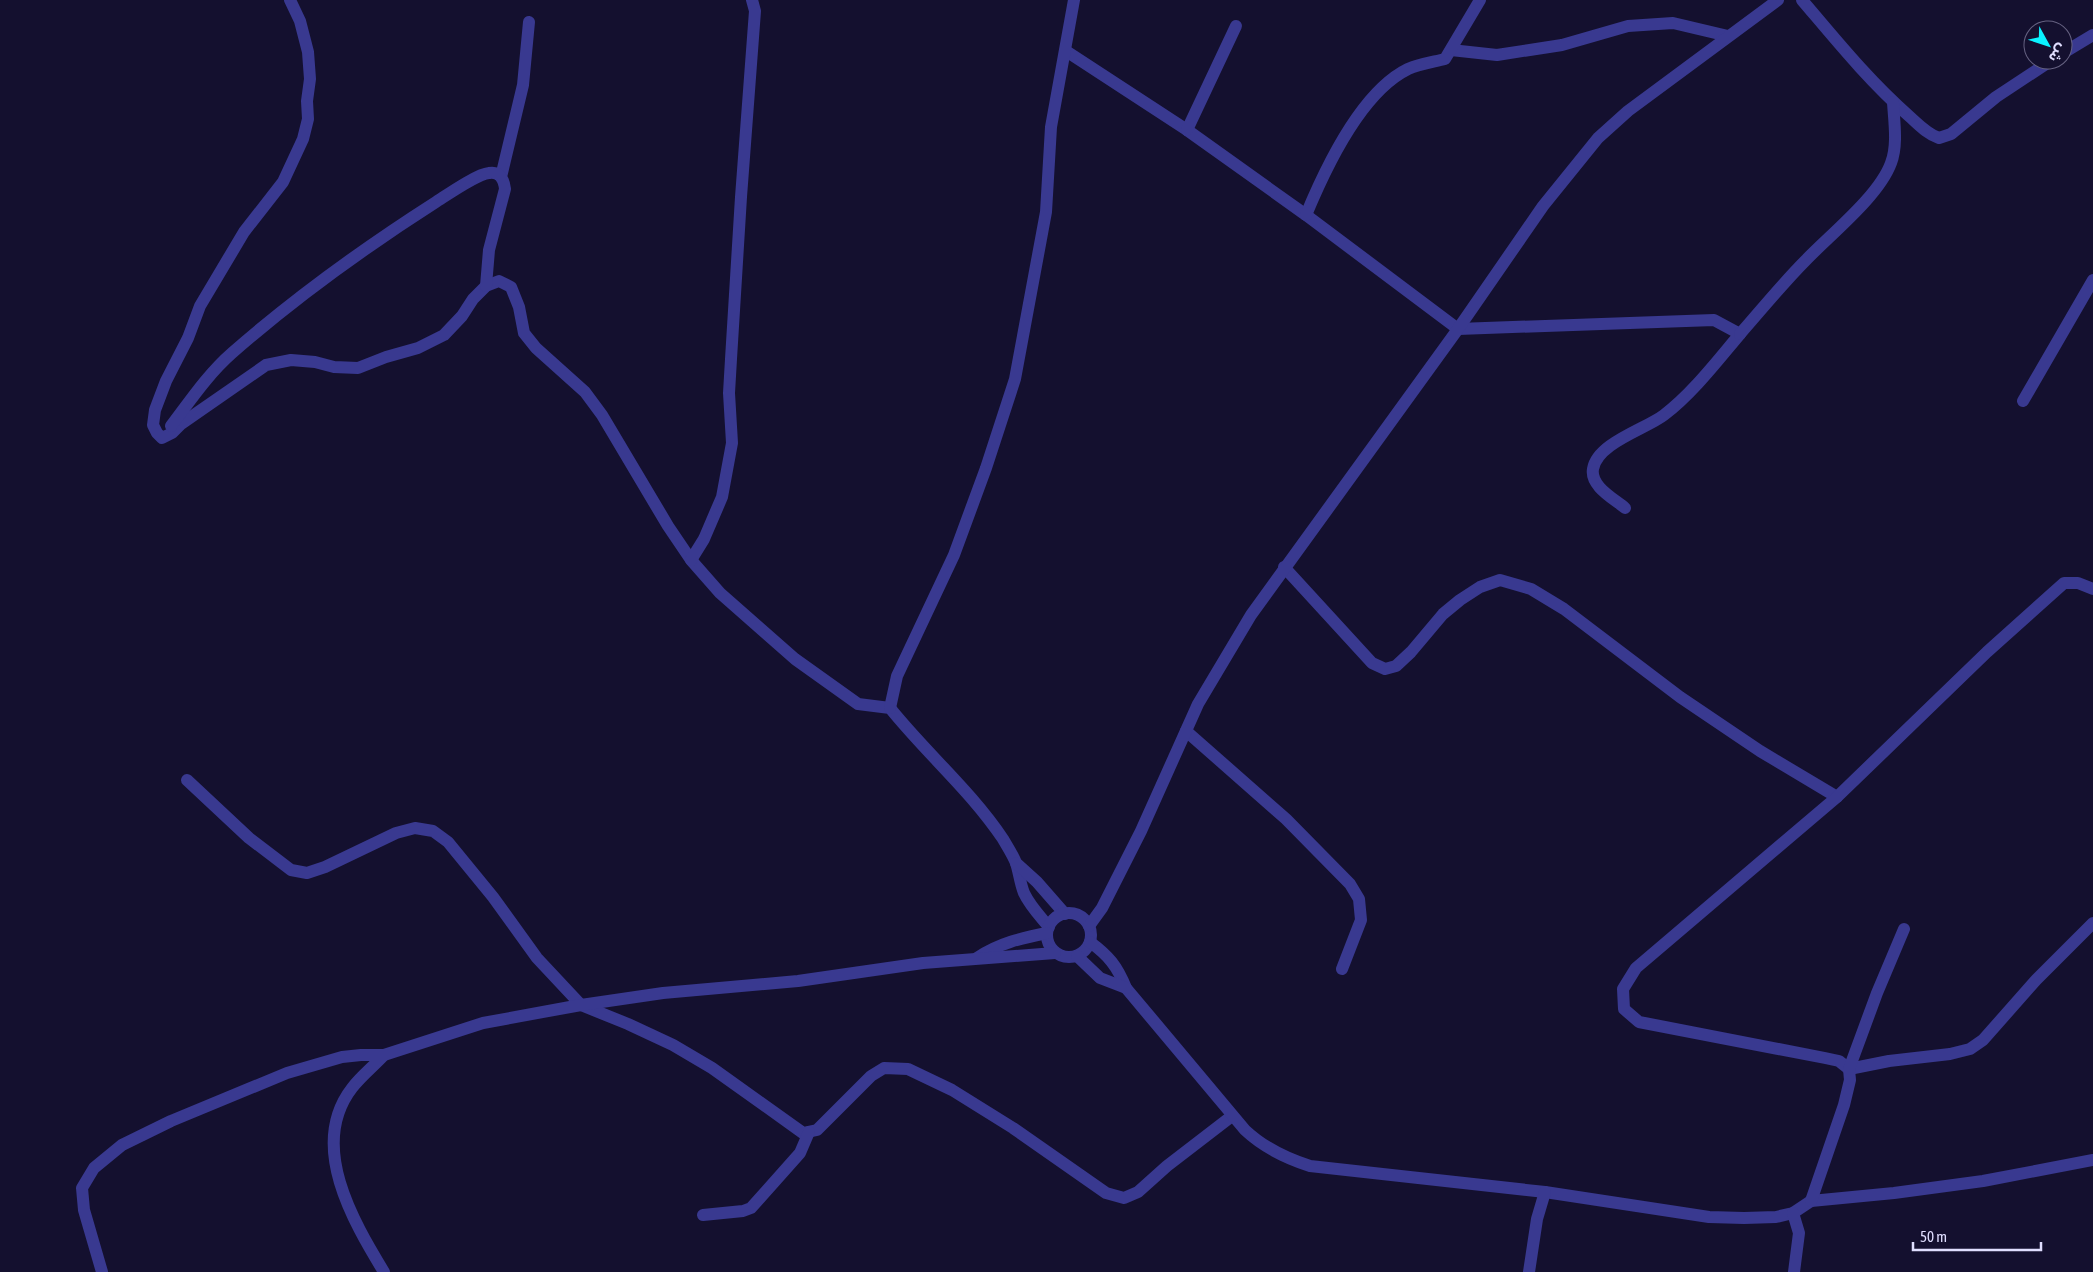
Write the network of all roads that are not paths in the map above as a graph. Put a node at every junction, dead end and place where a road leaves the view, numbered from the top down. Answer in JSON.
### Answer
{"nodes":[{"id":1,"x":290,"y":0,"type":"edge"},
{"id":2,"x":752,"y":0,"type":"edge"},
{"id":3,"x":1074,"y":0,"type":"edge"},
{"id":4,"x":1480,"y":0,"type":"edge"},
{"id":5,"x":1778,"y":0,"type":"edge"},
{"id":6,"x":1802,"y":0,"type":"edge"},
{"id":7,"x":529,"y":22,"type":"dead end"},
{"id":8,"x":1236,"y":26,"type":"dead end"},
{"id":9,"x":2093,"y":35,"type":"edge"},
{"id":10,"x":1728,"y":36,"type":"junction"},
{"id":11,"x":2073,"y":47,"type":"edge"},
{"id":12,"x":1451,"y":50,"type":"junction"},
{"id":13,"x":1066,"y":51,"type":"junction"},
{"id":14,"x":2037,"y":70,"type":"edge"},
{"id":15,"x":1893,"y":102,"type":"junction"},
{"id":16,"x":1187,"y":130,"type":"junction"},
{"id":17,"x":501,"y":177,"type":"junction"},
{"id":18,"x":1306,"y":215,"type":"junction"},
{"id":19,"x":2093,"y":280,"type":"edge"},
{"id":20,"x":486,"y":286,"type":"junction"},
{"id":21,"x":1458,"y":329,"type":"junction"},
{"id":22,"x":1740,"y":334,"type":"junction"},
{"id":23,"x":2023,"y":400,"type":"dead end"},
{"id":24,"x":162,"y":438,"type":"junction"},
{"id":25,"x":1625,"y":508,"type":"dead end"},
{"id":26,"x":691,"y":560,"type":"junction"},
{"id":27,"x":1284,"y":567,"type":"junction"},
{"id":28,"x":2093,"y":589,"type":"edge"},
{"id":29,"x":890,"y":708,"type":"junction"},
{"id":30,"x":1186,"y":731,"type":"junction"},
{"id":31,"x":187,"y":780,"type":"dead end"},
{"id":32,"x":1837,"y":797,"type":"junction"},
{"id":33,"x":1016,"y":863,"type":"junction"},
{"id":34,"x":1065,"y":914,"type":"junction"},
{"id":35,"x":2093,"y":924,"type":"edge"},
{"id":36,"x":1089,"y":926,"type":"junction"},
{"id":37,"x":1904,"y":929,"type":"dead end"},
{"id":38,"x":1048,"y":930,"type":"junction"},
{"id":39,"x":1090,"y":942,"type":"junction"},
{"id":40,"x":1055,"y":952,"type":"junction"},
{"id":41,"x":1077,"y":956,"type":"junction"},
{"id":42,"x":976,"y":958,"type":"junction"},
{"id":43,"x":1342,"y":969,"type":"dead end"},
{"id":44,"x":1126,"y":988,"type":"junction"},
{"id":45,"x":581,"y":1005,"type":"junction"},
{"id":46,"x":384,"y":1055,"type":"junction"},
{"id":47,"x":1850,"y":1069,"type":"junction"},
{"id":48,"x":1232,"y":1116,"type":"junction"},
{"id":49,"x":809,"y":1132,"type":"junction"},
{"id":50,"x":2093,"y":1160,"type":"edge"},
{"id":51,"x":1545,"y":1192,"type":"junction"},
{"id":52,"x":1811,"y":1202,"type":"junction"},
{"id":53,"x":1793,"y":1213,"type":"junction"},
{"id":54,"x":702,"y":1215,"type":"dead end"},
{"id":55,"x":102,"y":1272,"type":"edge"},
{"id":56,"x":384,"y":1272,"type":"edge"},
{"id":57,"x":1529,"y":1272,"type":"edge"},
{"id":58,"x":1794,"y":1272,"type":"edge"}],
"edges":[{"from":1,"to":24,"type":"street"},
{"from":2,"to":26,"type":"street"},
{"from":3,"to":13,"type":"street"},
{"from":4,"to":12,"type":"street"},
{"from":5,"to":10,"type":"street"},
{"from":6,"to":15,"type":"street"},
{"from":7,"to":17,"type":"street"},
{"from":8,"to":16,"type":"street"},
{"from":9,"to":11,"type":"street"},
{"from":10,"to":12,"type":"street"},
{"from":10,"to":21,"type":"street"},
{"from":12,"to":18,"type":"street"},
{"from":13,"to":16,"type":"street"},
{"from":13,"to":29,"type":"street"},
{"from":14,"to":15,"type":"street"},
{"from":15,"to":22,"type":"street"},
{"from":16,"to":18,"type":"street"},
{"from":17,"to":20,"type":"street"},
{"from":17,"to":24,"type":"street"},
{"from":18,"to":21,"type":"street"},
{"from":19,"to":23,"type":"street"},
{"from":20,"to":24,"type":"street"},
{"from":20,"to":26,"type":"street"},
{"from":21,"to":22,"type":"street"},
{"from":21,"to":27,"type":"street"},
{"from":22,"to":25,"type":"street"},
{"from":26,"to":29,"type":"street"},
{"from":27,"to":30,"type":"street"},
{"from":27,"to":32,"type":"street"},
{"from":28,"to":32,"type":"street"},
{"from":29,"to":33,"type":"street"},
{"from":30,"to":36,"type":"street"},
{"from":30,"to":43,"type":"street"},
{"from":31,"to":45,"type":"street"},
{"from":32,"to":47,"type":"street"},
{"from":33,"to":34,"type":"street"},
{"from":33,"to":38,"type":"street"},
{"from":34,"to":36,"type":"street"},
{"from":34,"to":38,"type":"street"},
{"from":35,"to":47,"type":"street"},
{"from":36,"to":39,"type":"street"},
{"from":37,"to":47,"type":"street"},
{"from":38,"to":40,"type":"street"},
{"from":38,"to":42,"type":"street"},
{"from":39,"to":41,"type":"street"},
{"from":39,"to":44,"type":"street"},
{"from":40,"to":41,"type":"street"},
{"from":40,"to":42,"type":"street"},
{"from":41,"to":44,"type":"street"},
{"from":42,"to":45,"type":"street"},
{"from":44,"to":48,"type":"street"},
{"from":45,"to":46,"type":"street"},
{"from":45,"to":49,"type":"street"},
{"from":46,"to":55,"type":"street"},
{"from":46,"to":56,"type":"street"},
{"from":47,"to":52,"type":"street"},
{"from":48,"to":49,"type":"street"},
{"from":48,"to":51,"type":"street"},
{"from":49,"to":54,"type":"street"},
{"from":50,"to":52,"type":"street"},
{"from":51,"to":53,"type":"street"},
{"from":51,"to":57,"type":"street"},
{"from":52,"to":53,"type":"street"},
{"from":53,"to":58,"type":"street"}]}
